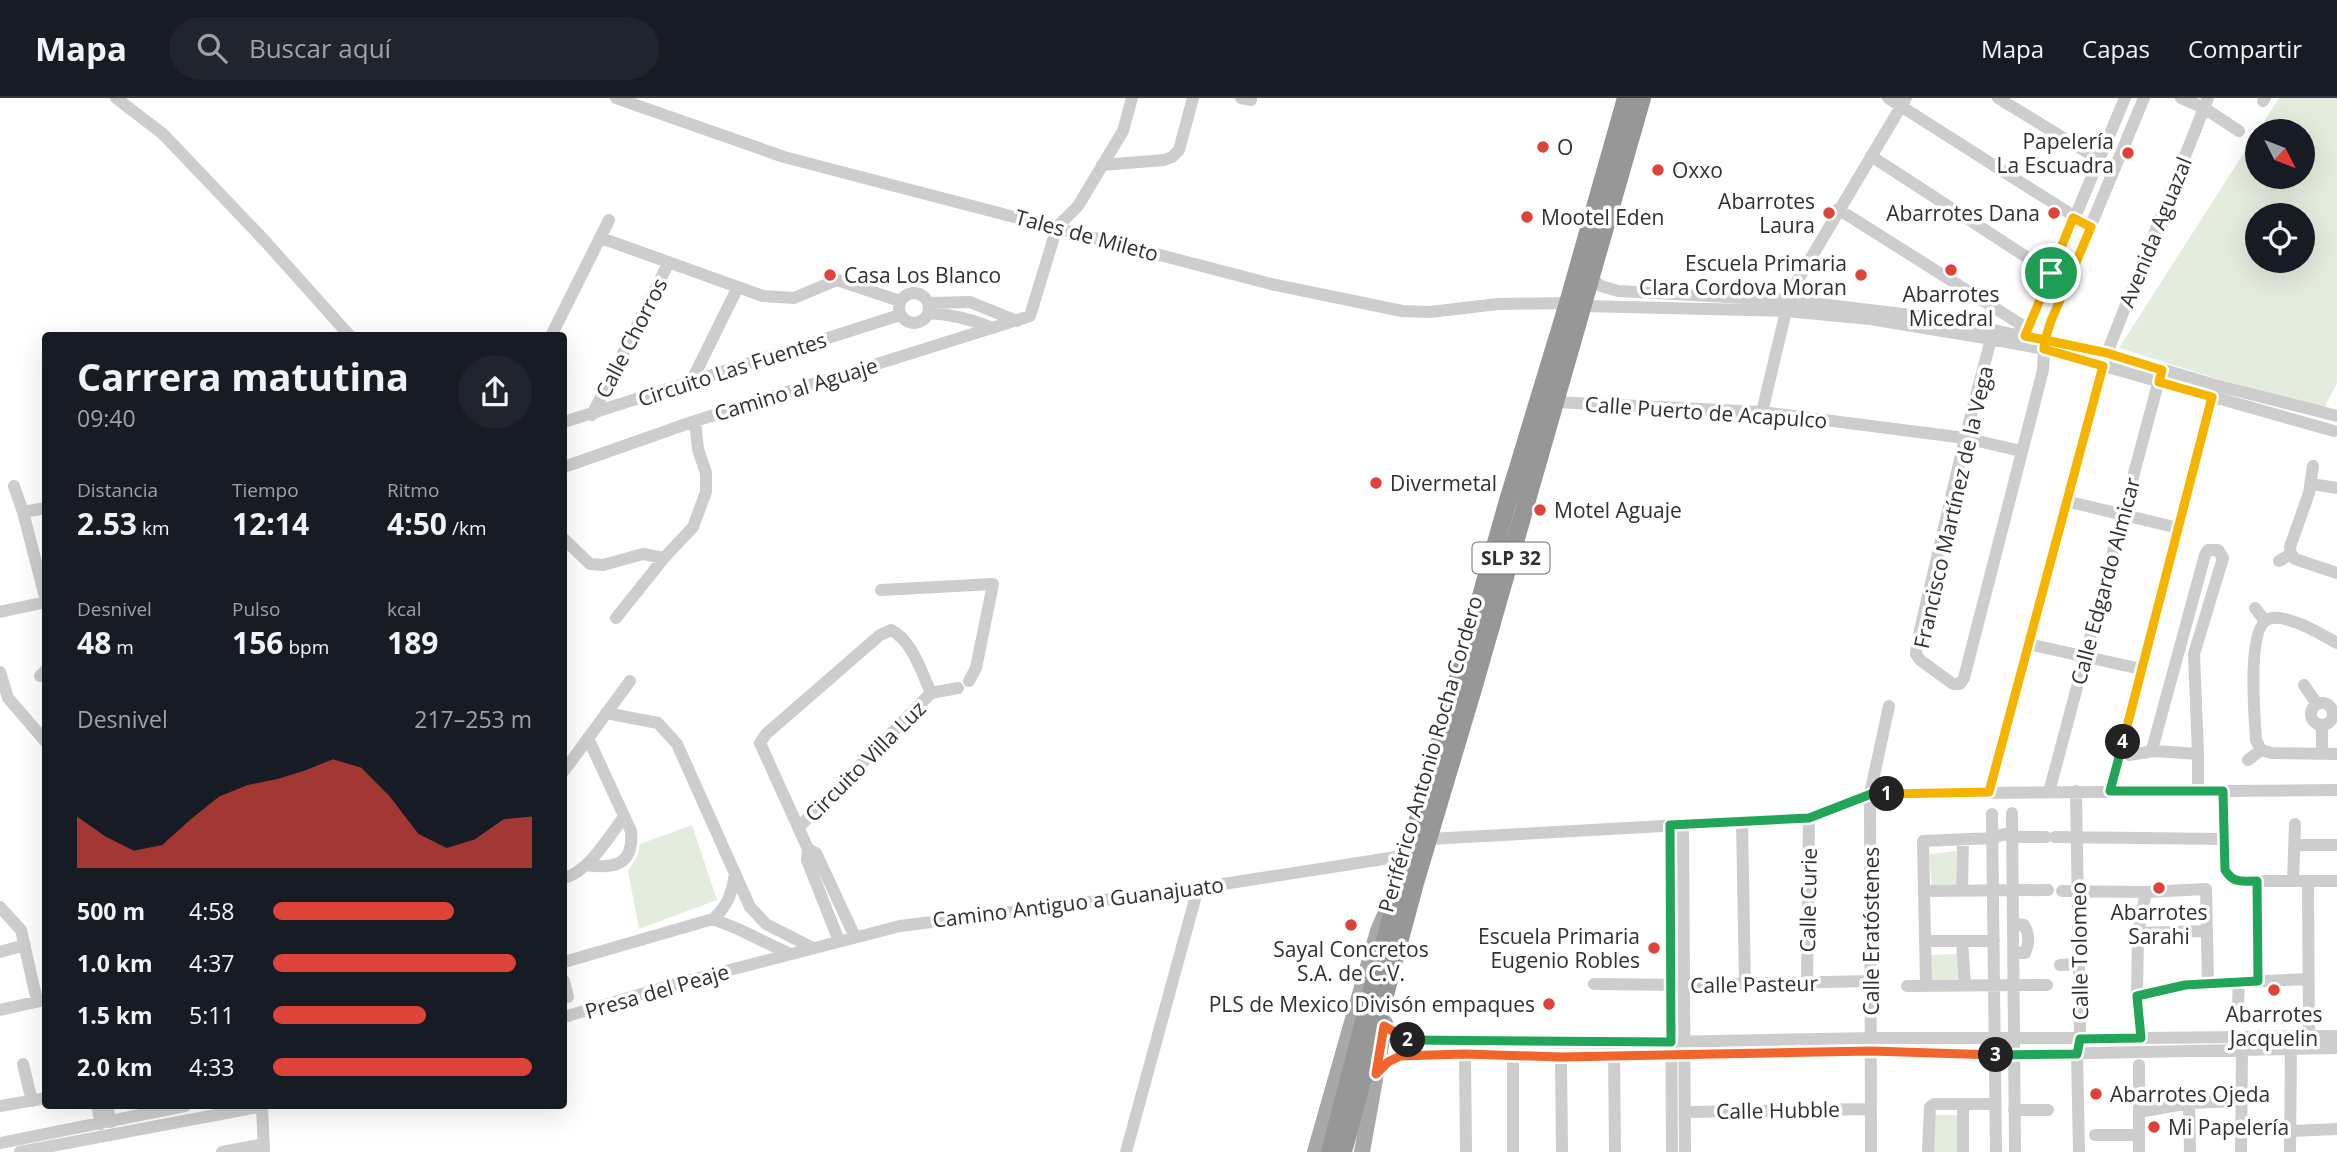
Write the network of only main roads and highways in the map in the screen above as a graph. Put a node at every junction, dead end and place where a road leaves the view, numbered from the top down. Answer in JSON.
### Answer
{"nodes":[{"id":1,"x":1626,"y":98,"type":"edge"},
{"id":2,"x":1642,"y":98,"type":"edge"},
{"id":3,"x":1576,"y":305,"type":"junction"},
{"id":4,"x":1409,"y":879,"type":"junction"},
{"id":5,"x":1375,"y":1020,"type":"junction"},
{"id":6,"x":1367,"y":1120,"type":"junction"},
{"id":7,"x":1315,"y":1152,"type":"edge"},
{"id":8,"x":1330,"y":1152,"type":"edge"},
{"id":9,"x":1343,"y":1152,"type":"edge"},
{"id":10,"x":1357,"y":1152,"type":"edge"},
{"id":11,"x":1362,"y":1152,"type":"edge"}],
"edges":[{"from":1,"to":3,"type":"highway","name":"Periférico Antonio Rocha Cordero","number":"SLP 32"},
{"from":2,"to":3,"type":"highway","name":"Periférico Antonio Rocha Cordero","number":"SLP 32"},
{"from":3,"to":4,"type":"highway","name":"Periférico Antonio Rocha Cordero","number":"SLP 32"},
{"from":3,"to":4,"type":"highway","name":"Periférico Antonio Rocha Cordero","number":"SLP 32"},
{"from":4,"to":5,"type":"highway","name":"Periférico Antonio Rocha Cordero","number":"SLP 32"},
{"from":4,"to":7,"type":"main road"},
{"from":5,"to":6,"type":"main road"},
{"from":5,"to":8,"type":"highway","number":"SLP 32"},
{"from":5,"to":9,"type":"highway","number":"SLP 32"},
{"from":6,"to":10,"type":"main road"},
{"from":6,"to":11,"type":"main road"}]}
